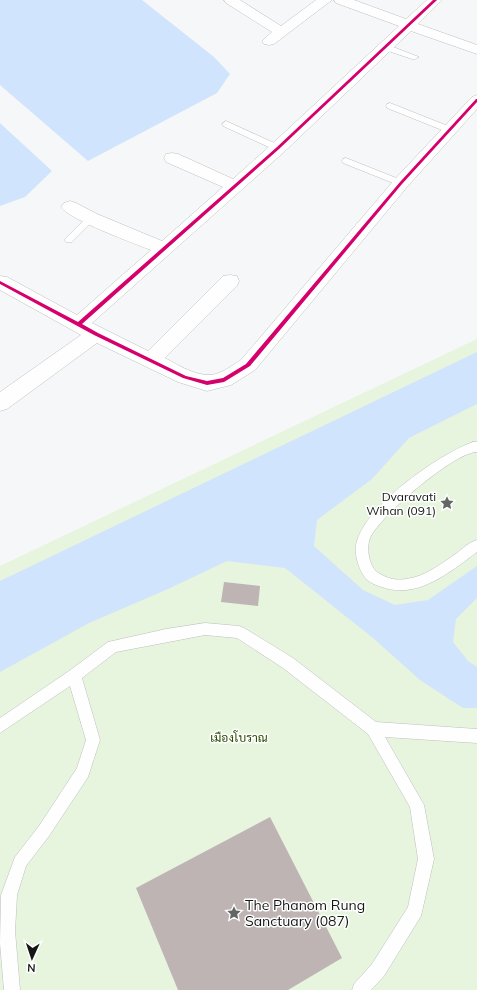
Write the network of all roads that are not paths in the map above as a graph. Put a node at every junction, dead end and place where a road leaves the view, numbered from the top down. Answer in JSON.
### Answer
{"nodes":[{"id":1,"x":231,"y":0,"type":"edge"},
{"id":2,"x":342,"y":0,"type":"edge"},
{"id":3,"x":435,"y":0,"type":"edge"},
{"id":4,"x":319,"y":1,"type":"edge"},
{"id":5,"x":408,"y":26,"type":"junction"},
{"id":6,"x":281,"y":32,"type":"junction"},
{"id":7,"x":269,"y":41,"type":"dead end"},
{"id":8,"x":385,"y":47,"type":"junction"},
{"id":9,"x":477,"y":50,"type":"edge"},
{"id":10,"x":414,"y":57,"type":"dead end"},
{"id":11,"x":477,"y":100,"type":"edge"},
{"id":12,"x":390,"y":106,"type":"dead end"},
{"id":13,"x":226,"y":124,"type":"dead end"},
{"id":14,"x":450,"y":130,"type":"junction"},
{"id":15,"x":278,"y":148,"type":"junction"},
{"id":16,"x":172,"y":158,"type":"dead end"},
{"id":17,"x":346,"y":161,"type":"dead end"},
{"id":18,"x":401,"y":183,"type":"junction"},
{"id":19,"x":234,"y":186,"type":"junction"},
{"id":20,"x":70,"y":207,"type":"dead end"},
{"id":21,"x":91,"y":218,"type":"junction"},
{"id":22,"x":69,"y":240,"type":"dead end"},
{"id":23,"x":164,"y":249,"type":"junction"},
{"id":24,"x":230,"y":281,"type":"dead end"},
{"id":25,"x":0,"y":282,"type":"edge"},
{"id":26,"x":78,"y":324,"type":"junction"},
{"id":27,"x":96,"y":334,"type":"junction"},
{"id":28,"x":151,"y":360,"type":"junction"},
{"id":29,"x":0,"y":403,"type":"edge"},
{"id":30,"x":477,"y":447,"type":"edge"},
{"id":31,"x":477,"y":544,"type":"edge"},
{"id":32,"x":74,"y":676,"type":"junction"},
{"id":33,"x":0,"y":726,"type":"edge"},
{"id":34,"x":373,"y":729,"type":"junction"},
{"id":35,"x":477,"y":736,"type":"edge"},
{"id":36,"x":12,"y":990,"type":"edge"},
{"id":37,"x":360,"y":990,"type":"edge"}],
"edges":[{"from":1,"to":6,"type":"street"},
{"from":2,"to":5,"type":"street"},
{"from":3,"to":5,"type":"street"},
{"from":4,"to":6,"type":"street"},
{"from":5,"to":8,"type":"street"},
{"from":5,"to":9,"type":"street"},
{"from":6,"to":7,"type":"street"},
{"from":8,"to":10,"type":"lane"},
{"from":8,"to":15,"type":"street"},
{"from":11,"to":14,"type":"street"},
{"from":12,"to":14,"type":"lane"},
{"from":13,"to":15,"type":"lane"},
{"from":14,"to":18,"type":"street"},
{"from":15,"to":19,"type":"street"},
{"from":16,"to":19,"type":"street"},
{"from":17,"to":18,"type":"lane"},
{"from":18,"to":28,"type":"street"},
{"from":19,"to":23,"type":"street"},
{"from":20,"to":21,"type":"street"},
{"from":21,"to":22,"type":"lane"},
{"from":21,"to":23,"type":"street"},
{"from":23,"to":26,"type":"street"},
{"from":24,"to":28,"type":"street"},
{"from":25,"to":26,"type":"street"},
{"from":26,"to":27,"type":"street"},
{"from":27,"to":28,"type":"street"},
{"from":27,"to":29,"type":"street"},
{"from":30,"to":31,"type":"lane"},
{"from":32,"to":33,"type":"lane"},
{"from":32,"to":34,"type":"lane"},
{"from":32,"to":36,"type":"lane"},
{"from":34,"to":35,"type":"lane"},
{"from":34,"to":37,"type":"lane"}]}
